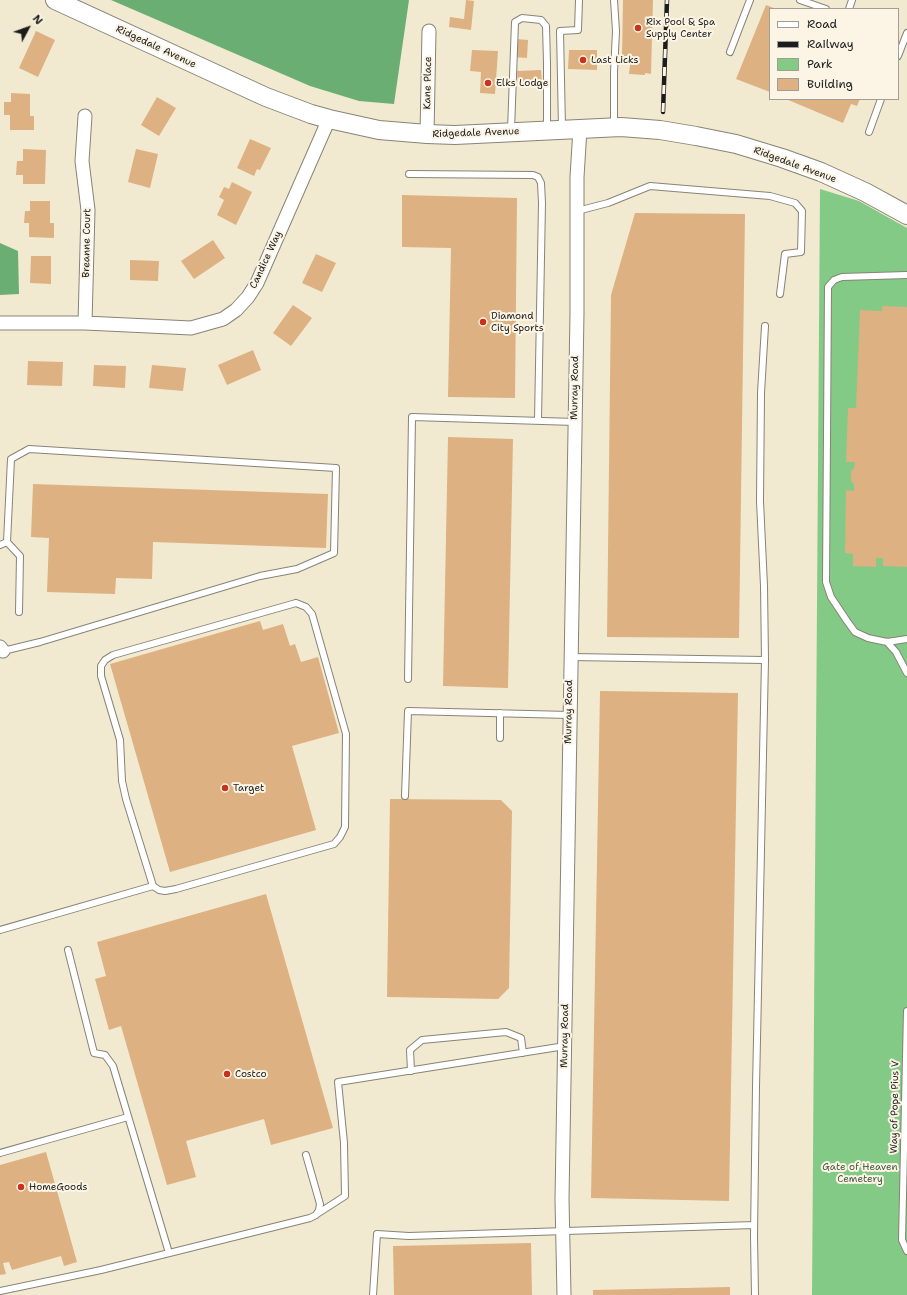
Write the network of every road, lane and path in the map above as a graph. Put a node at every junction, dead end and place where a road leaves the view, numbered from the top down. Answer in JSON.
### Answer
{"nodes":[{"id":1,"x":55,"y":0,"type":"edge"},
{"id":2,"x":578,"y":0,"type":"edge"},
{"id":3,"x":614,"y":0,"type":"edge"},
{"id":4,"x":750,"y":0,"type":"edge"},
{"id":5,"x":800,"y":0,"type":"edge"},
{"id":6,"x":823,"y":8,"type":"edge"},
{"id":7,"x":429,"y":31,"type":"dead end"},
{"id":8,"x":906,"y":36,"type":"edge"},
{"id":9,"x":730,"y":52,"type":"dead end"},
{"id":10,"x":899,"y":54,"type":"edge"},
{"id":11,"x":881,"y":100,"type":"edge"},
{"id":12,"x":85,"y":116,"type":"dead end"},
{"id":13,"x":330,"y":119,"type":"junction"},
{"id":14,"x":614,"y":128,"type":"junction"},
{"id":15,"x":580,"y":129,"type":"junction"},
{"id":16,"x":554,"y":130,"type":"junction"},
{"id":17,"x":510,"y":132,"type":"junction"},
{"id":18,"x":869,"y":132,"type":"dead end"},
{"id":19,"x":427,"y":134,"type":"junction"},
{"id":20,"x":409,"y":174,"type":"dead end"},
{"id":21,"x":577,"y":211,"type":"junction"},
{"id":22,"x":907,"y":215,"type":"edge"},
{"id":23,"x":907,"y":275,"type":"edge"},
{"id":24,"x":780,"y":294,"type":"dead end"},
{"id":25,"x":0,"y":323,"type":"edge"},
{"id":26,"x":85,"y":323,"type":"junction"},
{"id":27,"x":765,"y":326,"type":"dead end"},
{"id":28,"x":538,"y":420,"type":"junction"},
{"id":29,"x":575,"y":422,"type":"junction"},
{"id":30,"x":7,"y":542,"type":"junction"},
{"id":31,"x":0,"y":545,"type":"edge"},
{"id":32,"x":19,"y":612,"type":"dead end"},
{"id":33,"x":907,"y":639,"type":"edge"},
{"id":34,"x":887,"y":642,"type":"junction"},
{"id":35,"x":1,"y":649,"type":"edge"},
{"id":36,"x":570,"y":657,"type":"junction"},
{"id":37,"x":765,"y":660,"type":"junction"},
{"id":38,"x":907,"y":673,"type":"edge"},
{"id":39,"x":408,"y":680,"type":"dead end"},
{"id":40,"x":500,"y":713,"type":"junction"},
{"id":41,"x":569,"y":715,"type":"junction"},
{"id":42,"x":500,"y":738,"type":"dead end"},
{"id":43,"x":405,"y":796,"type":"dead end"},
{"id":44,"x":154,"y":886,"type":"junction"},
{"id":45,"x":0,"y":930,"type":"edge"},
{"id":46,"x":68,"y":950,"type":"dead end"},
{"id":47,"x":907,"y":1011,"type":"edge"},
{"id":48,"x":907,"y":1042,"type":"edge"},
{"id":49,"x":564,"y":1046,"type":"junction"},
{"id":50,"x":523,"y":1053,"type":"junction"},
{"id":51,"x":411,"y":1070,"type":"junction"},
{"id":52,"x":128,"y":1117,"type":"junction"},
{"id":53,"x":0,"y":1153,"type":"edge"},
{"id":54,"x":306,"y":1155,"type":"dead end"},
{"id":55,"x":316,"y":1215,"type":"junction"},
{"id":56,"x":754,"y":1225,"type":"junction"},
{"id":57,"x":563,"y":1231,"type":"junction"},
{"id":58,"x":907,"y":1251,"type":"edge"},
{"id":59,"x":169,"y":1253,"type":"junction"},
{"id":60,"x":0,"y":1292,"type":"edge"},
{"id":61,"x":373,"y":1295,"type":"edge"},
{"id":62,"x":564,"y":1295,"type":"edge"},
{"id":63,"x":755,"y":1295,"type":"edge"}],
"edges":[{"from":1,"to":13,"type":"main road","name":"Ridgedale Avenue"},
{"from":2,"to":16,"type":"lane"},
{"from":3,"to":14,"type":"lane"},
{"from":4,"to":9,"type":"lane"},
{"from":5,"to":6,"type":"lane"},
{"from":7,"to":19,"type":"street","name":"Kane Place"},
{"from":8,"to":10,"type":"lane"},
{"from":11,"to":18,"type":"lane"},
{"from":12,"to":26,"type":"street","name":"Breanne Court"},
{"from":13,"to":19,"type":"main road","name":"Ridgedale Avenue"},
{"from":13,"to":26,"type":"street","name":"Candice Way"},
{"from":14,"to":15,"type":"main road","name":"Ridgedale Avenue"},
{"from":14,"to":22,"type":"main road","name":"Ridgedale Avenue"},
{"from":15,"to":16,"type":"main road","name":"Ridgedale Avenue"},
{"from":15,"to":21,"type":"street","name":"Murray Road"},
{"from":16,"to":17,"type":"main road","name":"Ridgedale Avenue"},
{"from":16,"to":17,"type":"lane"},
{"from":17,"to":19,"type":"main road","name":"Ridgedale Avenue"},
{"from":20,"to":28,"type":"lane"},
{"from":21,"to":24,"type":"lane"},
{"from":21,"to":29,"type":"street","name":"Murray Road"},
{"from":23,"to":34,"type":"lane"},
{"from":25,"to":26,"type":"street","name":"Candice Way"},
{"from":27,"to":37,"type":"lane"},
{"from":28,"to":29,"type":"lane"},
{"from":28,"to":39,"type":"lane"},
{"from":29,"to":36,"type":"street","name":"Murray Road"},
{"from":30,"to":31,"type":"lane"},
{"from":30,"to":32,"type":"lane"},
{"from":30,"to":35,"type":"lane"},
{"from":33,"to":34,"type":"lane"},
{"from":34,"to":38,"type":"lane"},
{"from":36,"to":37,"type":"lane"},
{"from":36,"to":41,"type":"street","name":"Murray Road"},
{"from":37,"to":56,"type":"lane"},
{"from":40,"to":41,"type":"lane"},
{"from":40,"to":42,"type":"lane"},
{"from":40,"to":43,"type":"lane"},
{"from":41,"to":49,"type":"street","name":"Murray Road"},
{"from":44,"to":44,"type":"lane"},
{"from":44,"to":45,"type":"lane"},
{"from":46,"to":52,"type":"lane"},
{"from":47,"to":48,"type":"lane","name":"Way of Pope Pius V"},
{"from":48,"to":58,"type":"lane","name":"Way of Pope Pius V"},
{"from":49,"to":50,"type":"lane"},
{"from":49,"to":57,"type":"street","name":"Murray Road"},
{"from":50,"to":51,"type":"lane"},
{"from":50,"to":51,"type":"lane"},
{"from":51,"to":55,"type":"lane"},
{"from":52,"to":53,"type":"lane"},
{"from":52,"to":59,"type":"lane"},
{"from":54,"to":55,"type":"lane"},
{"from":55,"to":59,"type":"lane"},
{"from":56,"to":57,"type":"lane"},
{"from":56,"to":63,"type":"lane"},
{"from":57,"to":61,"type":"lane"},
{"from":57,"to":62,"type":"street","name":"Murray Road"},
{"from":59,"to":60,"type":"lane"}]}
